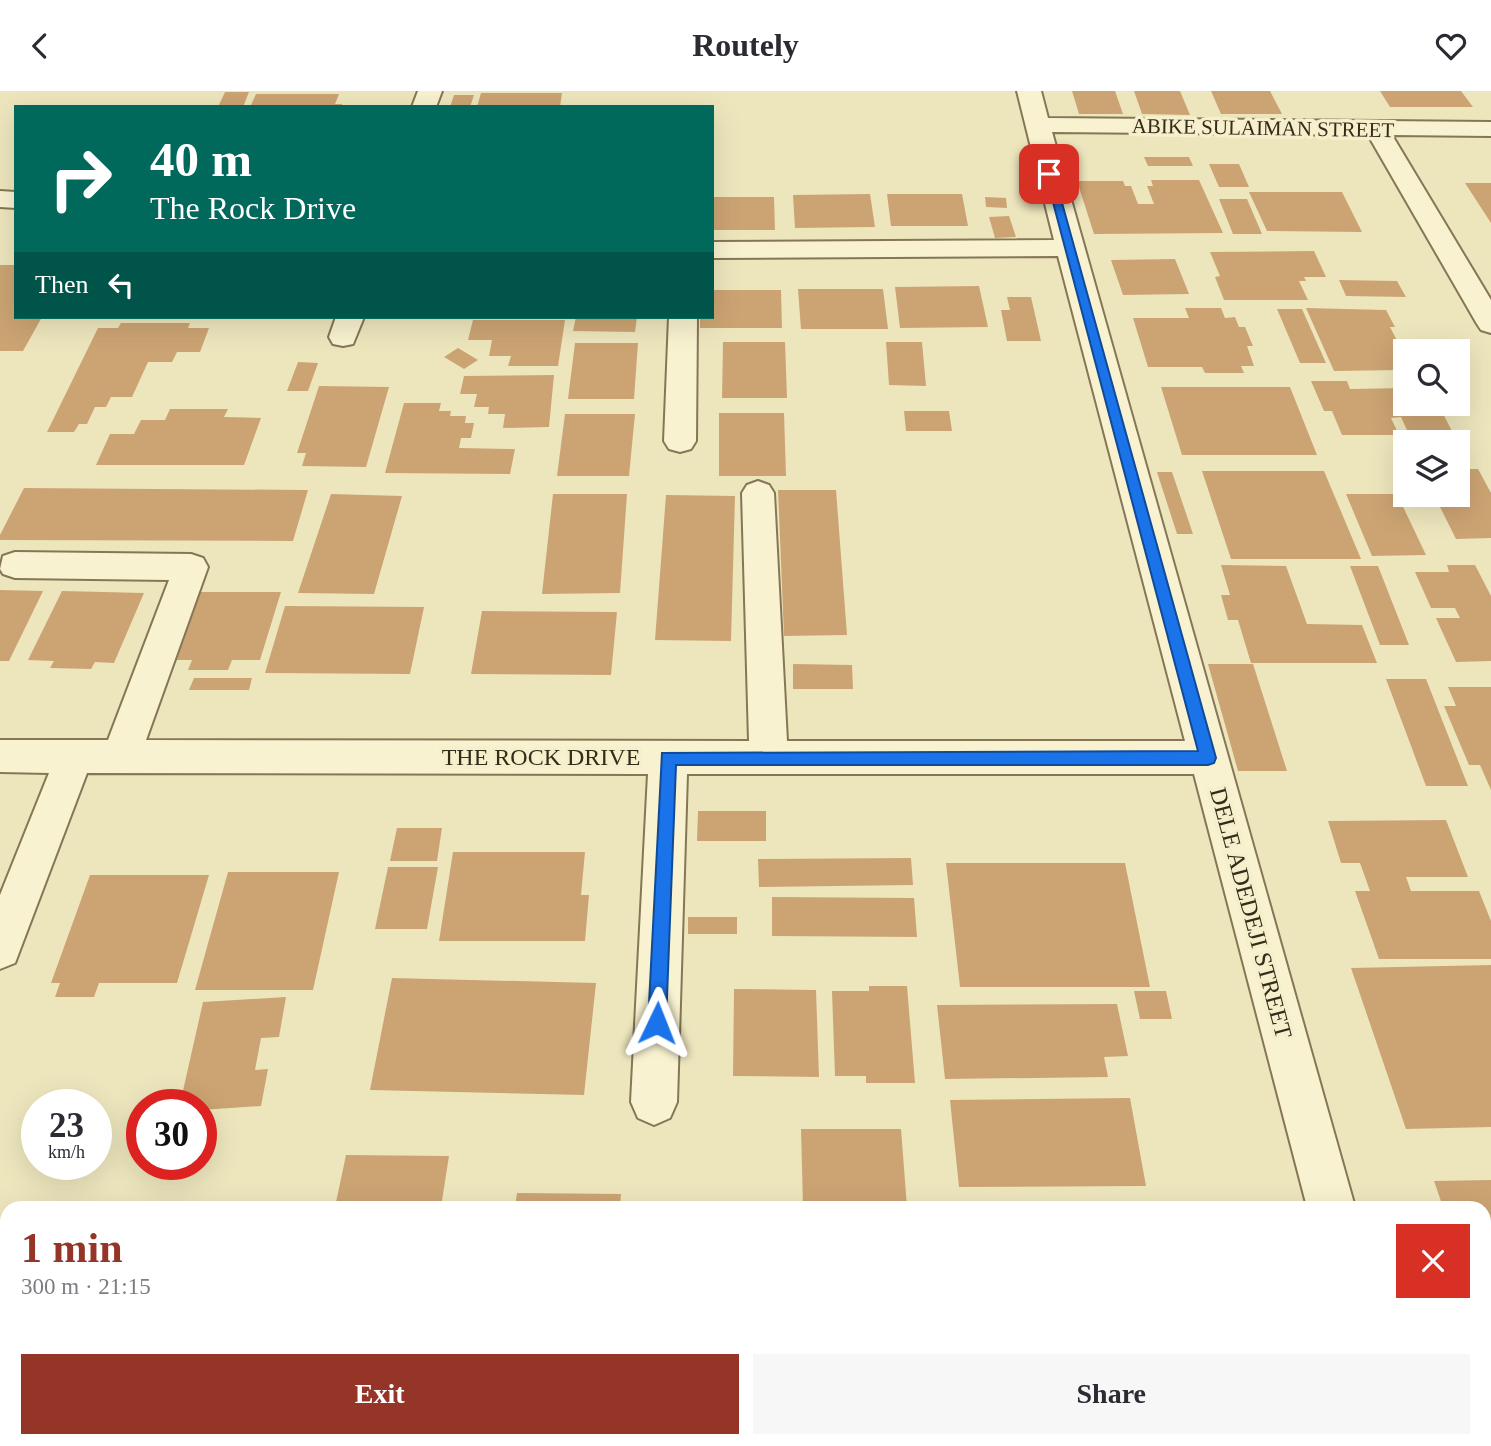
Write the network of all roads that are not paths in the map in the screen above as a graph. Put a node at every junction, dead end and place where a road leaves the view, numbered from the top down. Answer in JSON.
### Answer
{"nodes":[{"id":1,"x":1029,"y":91,"type":"edge"},
{"id":2,"x":1036,"y":125,"type":"junction"},
{"id":3,"x":1377,"y":129,"type":"junction"},
{"id":4,"x":1491,"y":129,"type":"edge"},
{"id":5,"x":1069,"y":248,"type":"junction"},
{"id":6,"x":714,"y":250,"type":"edge"},
{"id":7,"x":683,"y":319,"type":"edge"},
{"id":8,"x":1491,"y":324,"type":"edge"},
{"id":9,"x":680,"y":441,"type":"dead end"},
{"id":10,"x":758,"y":493,"type":"dead end"},
{"id":11,"x":15,"y":565,"type":"dead end"},
{"id":12,"x":0,"y":756,"type":"edge"},
{"id":13,"x":121,"y":756,"type":"junction"},
{"id":14,"x":74,"y":757,"type":"junction"},
{"id":15,"x":668,"y":758,"type":"junction"},
{"id":16,"x":769,"y":758,"type":"junction"},
{"id":17,"x":1208,"y":758,"type":"junction"},
{"id":18,"x":0,"y":949,"type":"edge"},
{"id":19,"x":654,"y":1102,"type":"dead end"},
{"id":20,"x":1329,"y":1201,"type":"edge"}],
"edges":[{"from":1,"to":2,"type":"street","name":"DELE ADEDEJI STREET"},
{"from":2,"to":3,"type":"street","name":"ABIKE SULAIMAN STREET"},
{"from":2,"to":5,"type":"street","name":"DELE ADEDEJI STREET"},
{"from":3,"to":4,"type":"street","name":"ABIKE SULAIMAN STREET"},
{"from":3,"to":8,"type":"street"},
{"from":5,"to":6,"type":"street"},
{"from":5,"to":17,"type":"street","name":"DELE ADEDEJI STREET"},
{"from":7,"to":9,"type":"street"},
{"from":10,"to":16,"type":"street"},
{"from":11,"to":13,"type":"street"},
{"from":12,"to":14,"type":"street","name":"THE ROCK DRIVE"},
{"from":13,"to":14,"type":"street","name":"THE ROCK DRIVE"},
{"from":13,"to":15,"type":"street","name":"THE ROCK DRIVE"},
{"from":14,"to":18,"type":"street"},
{"from":15,"to":16,"type":"street","name":"THE ROCK DRIVE"},
{"from":15,"to":19,"type":"street"},
{"from":16,"to":17,"type":"street","name":"THE ROCK DRIVE"},
{"from":17,"to":20,"type":"street","name":"DELE ADEDEJI STREET"}]}
